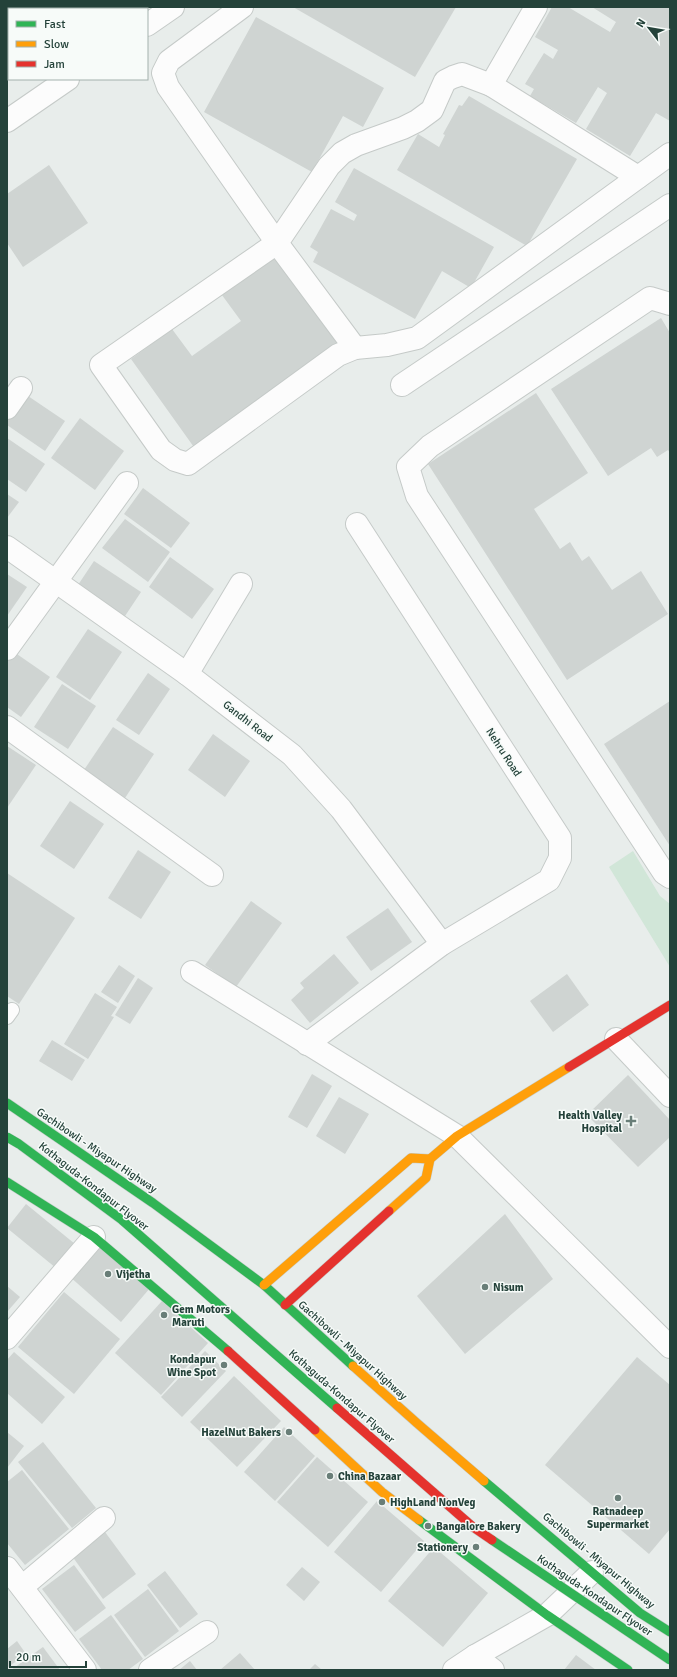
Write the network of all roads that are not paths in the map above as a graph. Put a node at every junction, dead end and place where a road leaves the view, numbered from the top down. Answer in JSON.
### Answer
{"nodes":[{"id":1,"x":173,"y":7,"type":"edge"},
{"id":2,"x":242,"y":7,"type":"edge"},
{"id":3,"x":536,"y":7,"type":"edge"},
{"id":4,"x":148,"y":24,"type":"edge"},
{"id":5,"x":67,"y":80,"type":"edge"},
{"id":6,"x":491,"y":85,"type":"junction"},
{"id":7,"x":7,"y":121,"type":"edge"},
{"id":8,"x":670,"y":154,"type":"edge"},
{"id":9,"x":638,"y":177,"type":"junction"},
{"id":10,"x":670,"y":205,"type":"edge"},
{"id":11,"x":277,"y":244,"type":"junction"},
{"id":12,"x":670,"y":304,"type":"edge"},
{"id":13,"x":355,"y":348,"type":"junction"},
{"id":14,"x":402,"y":385,"type":"dead end"},
{"id":15,"x":21,"y":388,"type":"dead end"},
{"id":16,"x":7,"y":408,"type":"edge"},
{"id":17,"x":127,"y":482,"type":"dead end"},
{"id":18,"x":357,"y":524,"type":"dead end"},
{"id":19,"x":7,"y":547,"type":"edge"},
{"id":20,"x":56,"y":581,"type":"junction"},
{"id":21,"x":241,"y":584,"type":"dead end"},
{"id":22,"x":7,"y":648,"type":"edge"},
{"id":23,"x":187,"y":674,"type":"junction"},
{"id":24,"x":7,"y":727,"type":"edge"},
{"id":25,"x":212,"y":875,"type":"dead end"},
{"id":26,"x":670,"y":877,"type":"edge"},
{"id":27,"x":442,"y":944,"type":"junction"},
{"id":28,"x":192,"y":972,"type":"dead end"},
{"id":29,"x":670,"y":1005,"type":"edge"},
{"id":30,"x":616,"y":1039,"type":"junction"},
{"id":31,"x":307,"y":1044,"type":"junction"},
{"id":32,"x":670,"y":1096,"type":"edge"},
{"id":33,"x":7,"y":1103,"type":"edge"},
{"id":34,"x":457,"y":1136,"type":"junction"},
{"id":35,"x":7,"y":1137,"type":"edge"},
{"id":36,"x":430,"y":1159,"type":"junction"},
{"id":37,"x":7,"y":1182,"type":"edge"},
{"id":38,"x":94,"y":1237,"type":"junction"},
{"id":39,"x":264,"y":1286,"type":"junction"},
{"id":40,"x":285,"y":1305,"type":"junction"},
{"id":41,"x":7,"y":1338,"type":"edge"},
{"id":42,"x":670,"y":1347,"type":"edge"},
{"id":43,"x":104,"y":1518,"type":"dead end"},
{"id":44,"x":7,"y":1568,"type":"edge"},
{"id":45,"x":592,"y":1572,"type":"junction"},
{"id":46,"x":22,"y":1587,"type":"junction"},
{"id":47,"x":547,"y":1615,"type":"junction"},
{"id":48,"x":207,"y":1632,"type":"dead end"},
{"id":49,"x":670,"y":1632,"type":"edge"},
{"id":50,"x":475,"y":1656,"type":"junction"},
{"id":51,"x":670,"y":1660,"type":"edge"},
{"id":52,"x":85,"y":1670,"type":"edge"},
{"id":53,"x":150,"y":1670,"type":"edge"},
{"id":54,"x":454,"y":1670,"type":"edge"},
{"id":55,"x":493,"y":1670,"type":"edge"},
{"id":56,"x":628,"y":1670,"type":"edge"}],
"edges":[{"from":1,"to":4,"type":"street"},
{"from":2,"to":11,"type":"street"},
{"from":3,"to":6,"type":"street"},
{"from":5,"to":7,"type":"street"},
{"from":6,"to":9,"type":"street"},
{"from":6,"to":11,"type":"street"},
{"from":8,"to":9,"type":"street"},
{"from":9,"to":13,"type":"street"},
{"from":10,"to":14,"type":"street"},
{"from":11,"to":13,"type":"street"},
{"from":11,"to":13,"type":"street"},
{"from":12,"to":26,"type":"street"},
{"from":15,"to":16,"type":"street"},
{"from":17,"to":20,"type":"street"},
{"from":18,"to":27,"type":"street","name":"Nehru Road"},
{"from":19,"to":20,"type":"street","name":"Gandhi Road"},
{"from":20,"to":22,"type":"street"},
{"from":20,"to":23,"type":"street","name":"Gandhi Road"},
{"from":21,"to":23,"type":"street"},
{"from":23,"to":27,"type":"street","name":"Gandhi Road"},
{"from":24,"to":25,"type":"street"},
{"from":27,"to":31,"type":"street","name":"Nehru Road"},
{"from":28,"to":31,"type":"street"},
{"from":29,"to":30,"type":"main road"},
{"from":30,"to":32,"type":"street"},
{"from":30,"to":34,"type":"main road"},
{"from":31,"to":34,"type":"street"},
{"from":33,"to":39,"type":"main road","name":"Gachibowli - Miyapur Highway"},
{"from":34,"to":36,"type":"main road"},
{"from":34,"to":42,"type":"street"},
{"from":35,"to":51,"type":"main road","name":"Kothaguda-Kondapur Flyover","bridge":true},
{"from":36,"to":39,"type":"main road"},
{"from":36,"to":40,"type":"main road"},
{"from":37,"to":38,"type":"main road"},
{"from":38,"to":41,"type":"street"},
{"from":38,"to":47,"type":"main road"},
{"from":39,"to":40,"type":"main road","name":"Gachibowli - Miyapur Highway"},
{"from":40,"to":45,"type":"main road","name":"Gachibowli - Miyapur Highway"},
{"from":43,"to":46,"type":"street"},
{"from":44,"to":46,"type":"street"},
{"from":45,"to":47,"type":"street"},
{"from":45,"to":49,"type":"main road","name":"Gachibowli - Miyapur Highway"},
{"from":46,"to":52,"type":"street"},
{"from":47,"to":50,"type":"street"},
{"from":47,"to":56,"type":"main road"},
{"from":48,"to":53,"type":"street"},
{"from":50,"to":54,"type":"street"},
{"from":50,"to":55,"type":"street"}]}
